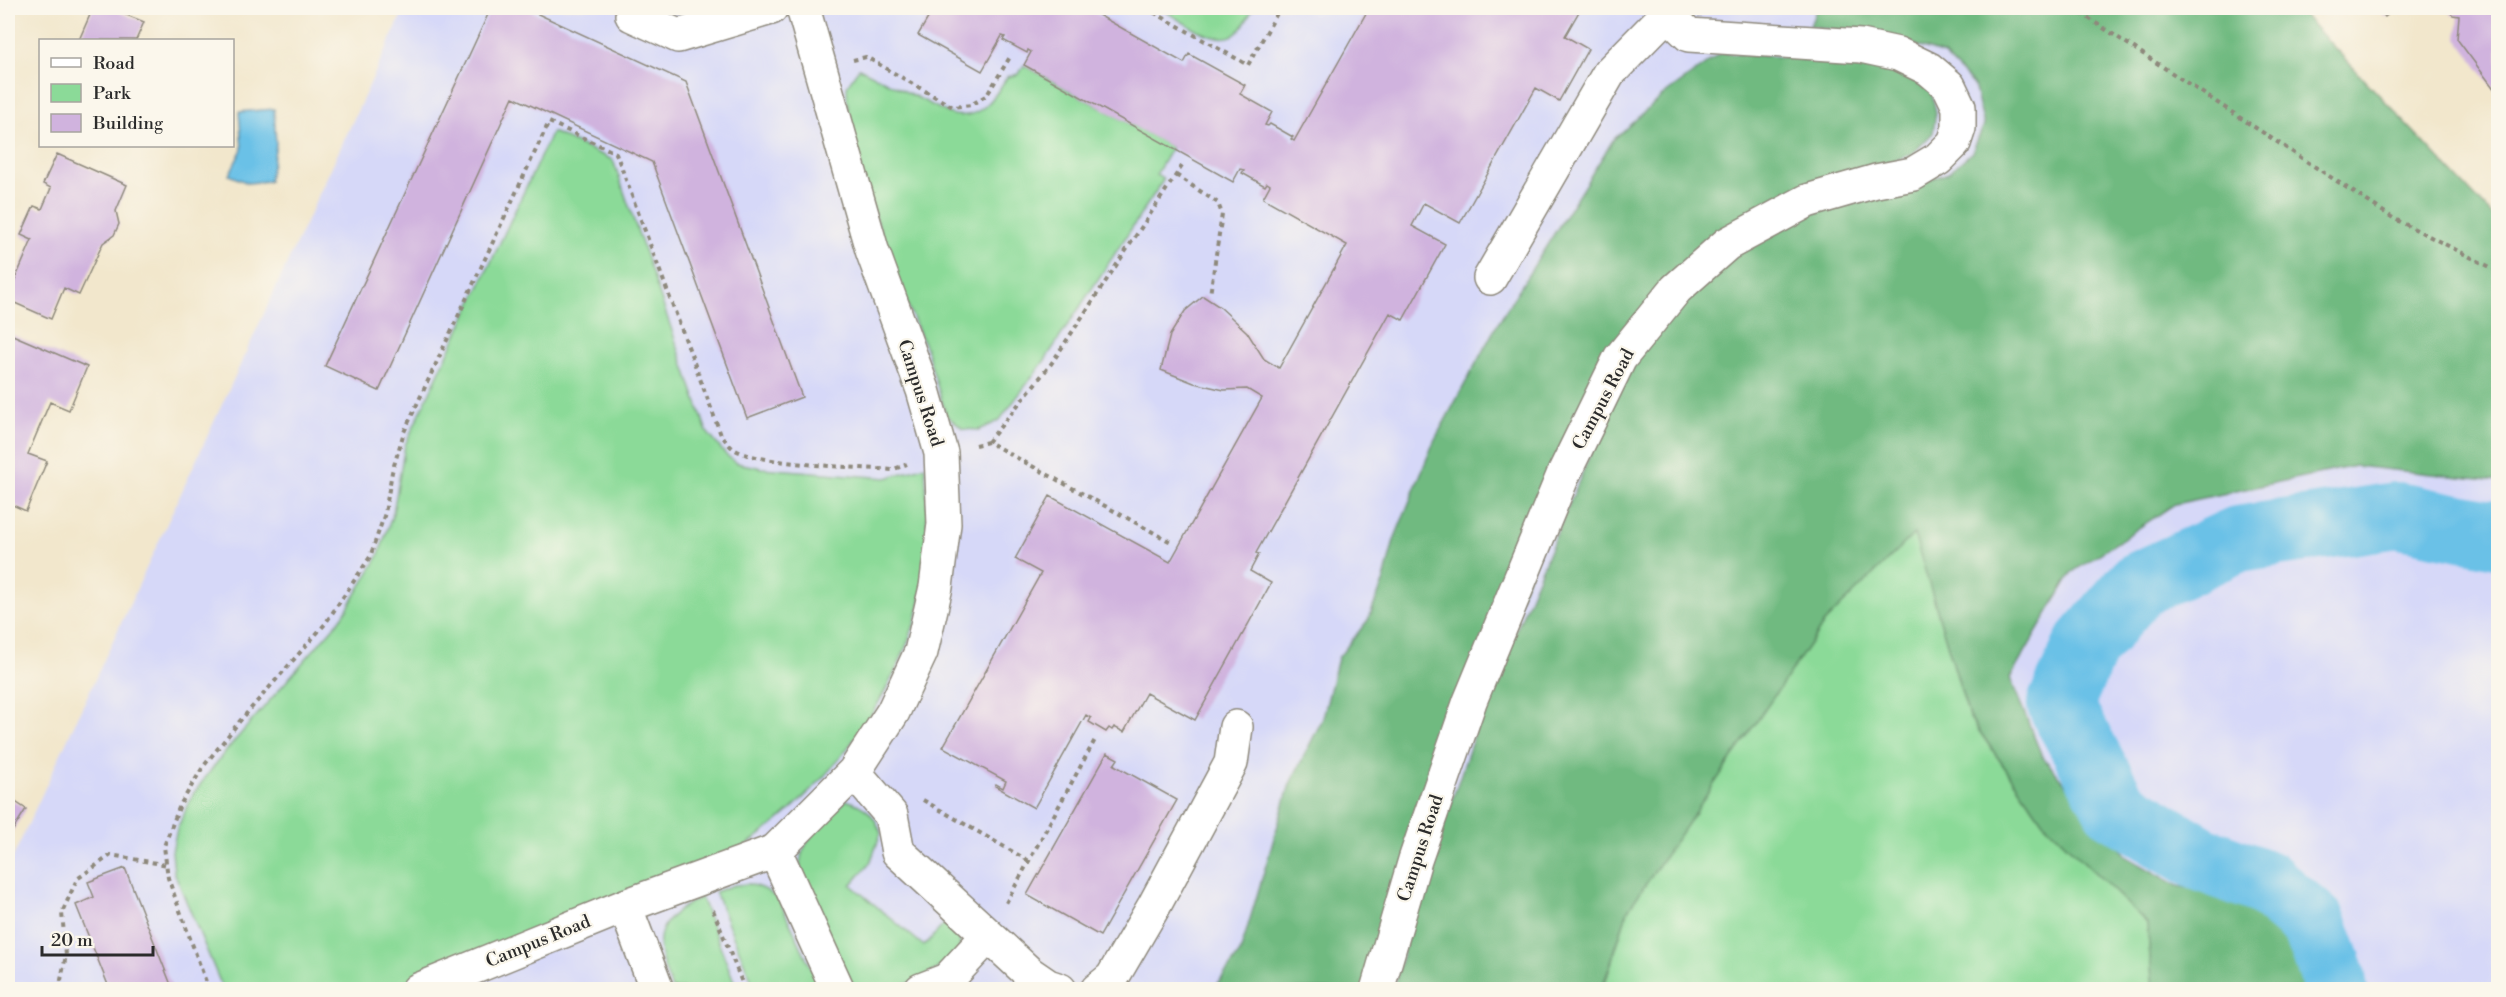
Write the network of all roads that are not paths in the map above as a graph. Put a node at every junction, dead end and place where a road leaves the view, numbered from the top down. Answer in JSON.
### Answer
{"nodes":[{"id":1,"x":771,"y":8,"type":"edge"},
{"id":2,"x":803,"y":8,"type":"edge"},
{"id":3,"x":1668,"y":11,"type":"edge"},
{"id":4,"x":632,"y":15,"type":"dead end"},
{"id":5,"x":1490,"y":278,"type":"dead end"},
{"id":6,"x":1236,"y":727,"type":"dead end"},
{"id":7,"x":854,"y":772,"type":"junction"},
{"id":8,"x":776,"y":851,"type":"junction"},
{"id":9,"x":626,"y":906,"type":"junction"},
{"id":10,"x":988,"y":936,"type":"junction"},
{"id":11,"x":435,"y":986,"type":"edge"},
{"id":12,"x":657,"y":990,"type":"edge"},
{"id":13,"x":838,"y":990,"type":"edge"},
{"id":14,"x":921,"y":990,"type":"edge"},
{"id":15,"x":1060,"y":990,"type":"edge"},
{"id":16,"x":1096,"y":990,"type":"edge"},
{"id":17,"x":1377,"y":990,"type":"edge"}],
"edges":[{"from":1,"to":4,"type":"lane"},
{"from":2,"to":7,"type":"lane","name":"Campus Road"},
{"from":3,"to":5,"type":"lane","name":"Campus Road"},
{"from":3,"to":17,"type":"lane","name":"Campus Road"},
{"from":6,"to":16,"type":"lane"},
{"from":7,"to":8,"type":"lane","name":"Campus Road"},
{"from":7,"to":10,"type":"lane"},
{"from":8,"to":9,"type":"lane","name":"Campus Road"},
{"from":8,"to":13,"type":"lane"},
{"from":9,"to":11,"type":"lane","name":"Campus Road"},
{"from":9,"to":12,"type":"lane"},
{"from":10,"to":14,"type":"lane"},
{"from":10,"to":15,"type":"lane"}]}
